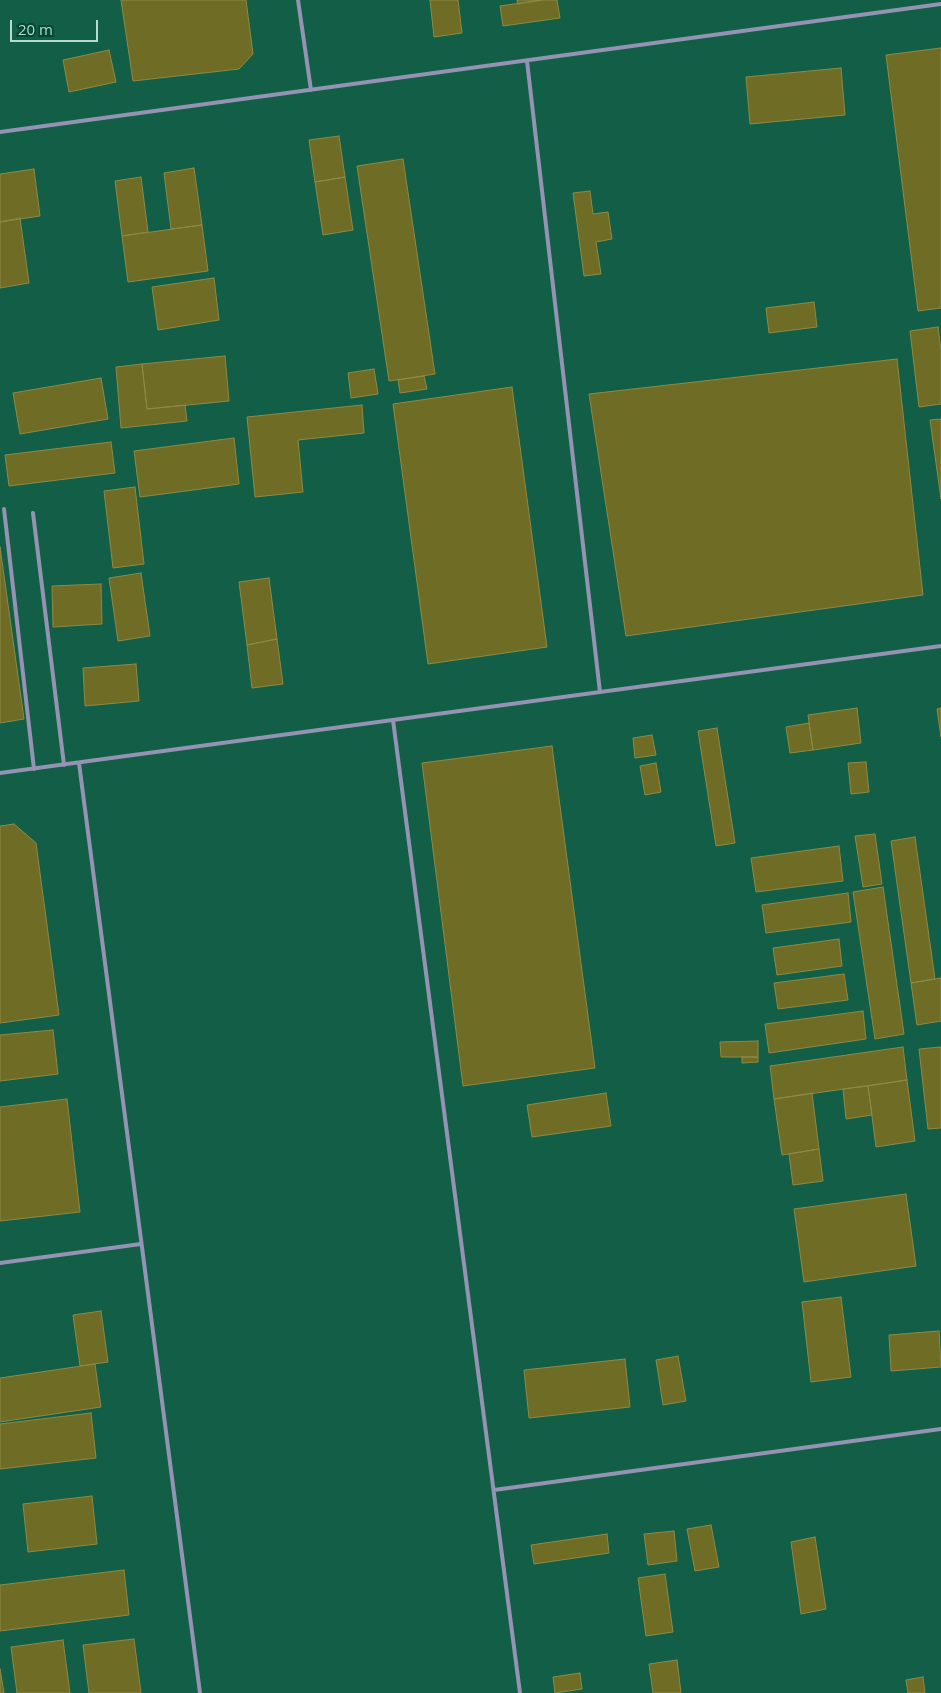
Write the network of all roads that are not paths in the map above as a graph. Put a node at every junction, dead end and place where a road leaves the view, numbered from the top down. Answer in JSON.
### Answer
{"nodes":[{"id":1,"x":298,"y":0,"type":"edge"},
{"id":2,"x":941,"y":4,"type":"edge"},
{"id":3,"x":527,"y":61,"type":"junction"},
{"id":4,"x":311,"y":90,"type":"junction"},
{"id":5,"x":0,"y":132,"type":"edge"},
{"id":6,"x":4,"y":509,"type":"dead end"},
{"id":7,"x":33,"y":513,"type":"dead end"},
{"id":8,"x":941,"y":646,"type":"edge"},
{"id":9,"x":600,"y":692,"type":"junction"},
{"id":10,"x":394,"y":720,"type":"junction"},
{"id":11,"x":79,"y":763,"type":"junction"},
{"id":12,"x":64,"y":765,"type":"junction"},
{"id":13,"x":34,"y":768,"type":"junction"},
{"id":14,"x":0,"y":773,"type":"edge"},
{"id":15,"x":141,"y":1244,"type":"junction"},
{"id":16,"x":0,"y":1263,"type":"edge"},
{"id":17,"x":941,"y":1429,"type":"edge"},
{"id":18,"x":494,"y":1490,"type":"junction"},
{"id":19,"x":200,"y":1693,"type":"edge"},
{"id":20,"x":520,"y":1693,"type":"edge"}],
"edges":[{"from":1,"to":4,"type":"lane"},
{"from":2,"to":3,"type":"lane"},
{"from":3,"to":4,"type":"lane"},
{"from":3,"to":9,"type":"lane"},
{"from":4,"to":5,"type":"lane"},
{"from":6,"to":13,"type":"lane"},
{"from":7,"to":12,"type":"lane"},
{"from":8,"to":9,"type":"lane"},
{"from":9,"to":10,"type":"lane"},
{"from":10,"to":11,"type":"lane"},
{"from":10,"to":18,"type":"lane"},
{"from":11,"to":12,"type":"lane"},
{"from":11,"to":15,"type":"lane"},
{"from":12,"to":13,"type":"lane"},
{"from":13,"to":14,"type":"lane"},
{"from":15,"to":16,"type":"lane"},
{"from":15,"to":19,"type":"lane"},
{"from":17,"to":18,"type":"lane"},
{"from":18,"to":20,"type":"lane"}]}
